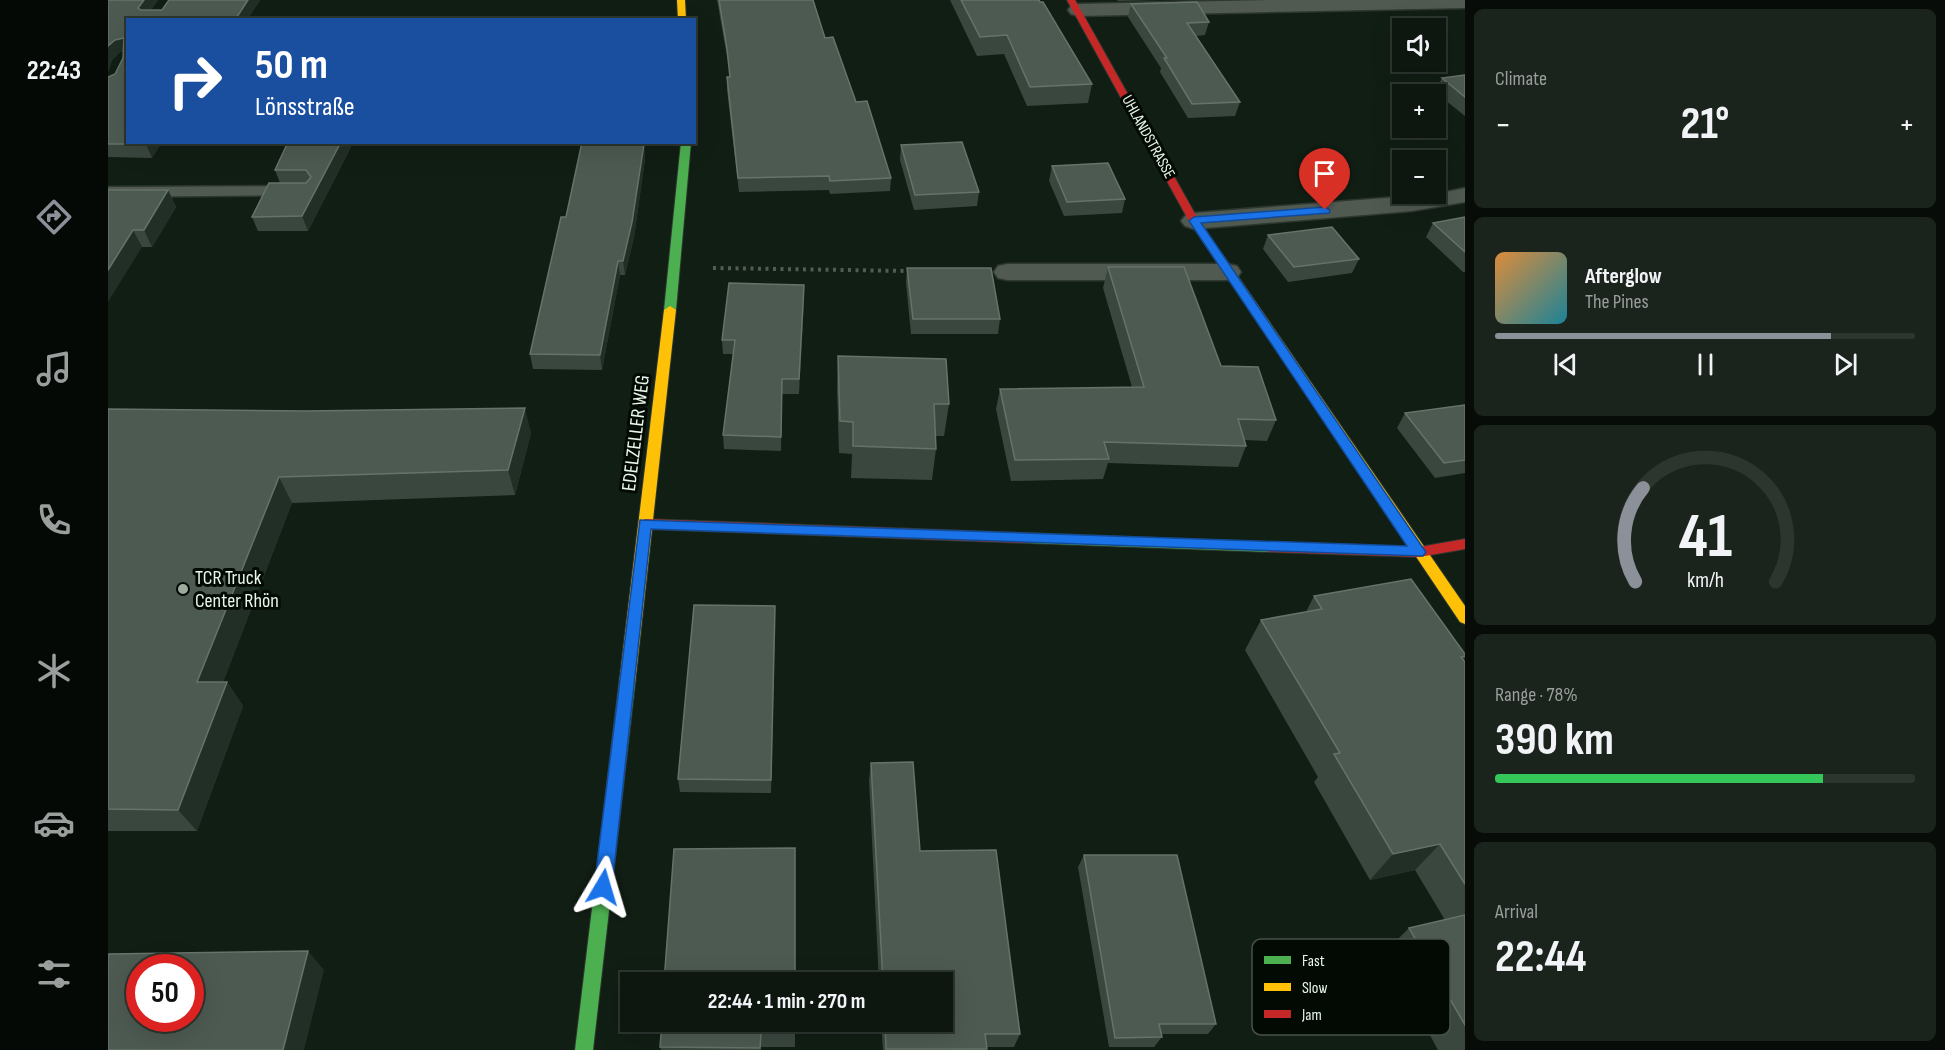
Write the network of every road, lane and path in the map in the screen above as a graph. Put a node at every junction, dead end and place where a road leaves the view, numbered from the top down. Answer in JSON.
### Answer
{"nodes":[{"id":1,"x":681,"y":0,"type":"edge"},
{"id":2,"x":1465,"y":3,"type":"edge"},
{"id":3,"x":1074,"y":5,"type":"edge"},
{"id":4,"x":682,"y":18,"type":"edge"},
{"id":5,"x":686,"y":144,"type":"edge"},
{"id":6,"x":305,"y":191,"type":"edge"},
{"id":7,"x":108,"y":192,"type":"edge"},
{"id":8,"x":1465,"y":195,"type":"edge"},
{"id":9,"x":1194,"y":221,"type":"junction"},
{"id":10,"x":675,"y":268,"type":"junction"},
{"id":11,"x":912,"y":271,"type":"edge"},
{"id":12,"x":1007,"y":272,"type":"dead end"},
{"id":13,"x":1228,"y":272,"type":"junction"},
{"id":14,"x":645,"y":524,"type":"junction"},
{"id":15,"x":1465,"y":544,"type":"edge"},
{"id":16,"x":1419,"y":552,"type":"junction"},
{"id":17,"x":1465,"y":618,"type":"edge"},
{"id":18,"x":585,"y":1050,"type":"edge"}],
"edges":[{"from":1,"to":4,"type":"street"},
{"from":2,"to":3,"type":"street"},
{"from":3,"to":9,"type":"street","name":"UHLANDSTRASSE"},
{"from":5,"to":10,"type":"street","name":"EDELZELLER WEG"},
{"from":6,"to":7,"type":"lane"},
{"from":8,"to":9,"type":"street"},
{"from":9,"to":13,"type":"street","name":"UHLANDSTRASSE"},
{"from":10,"to":11,"type":"path"},
{"from":10,"to":14,"type":"street","name":"EDELZELLER WEG"},
{"from":12,"to":13,"type":"street"},
{"from":13,"to":16,"type":"street","name":"UHLANDSTRASSE"},
{"from":14,"to":16,"type":"street"},
{"from":14,"to":18,"type":"street","name":"EDELZELLER WEG"},
{"from":15,"to":16,"type":"street"},
{"from":16,"to":17,"type":"street","name":"UHLANDSTRASSE"}]}
